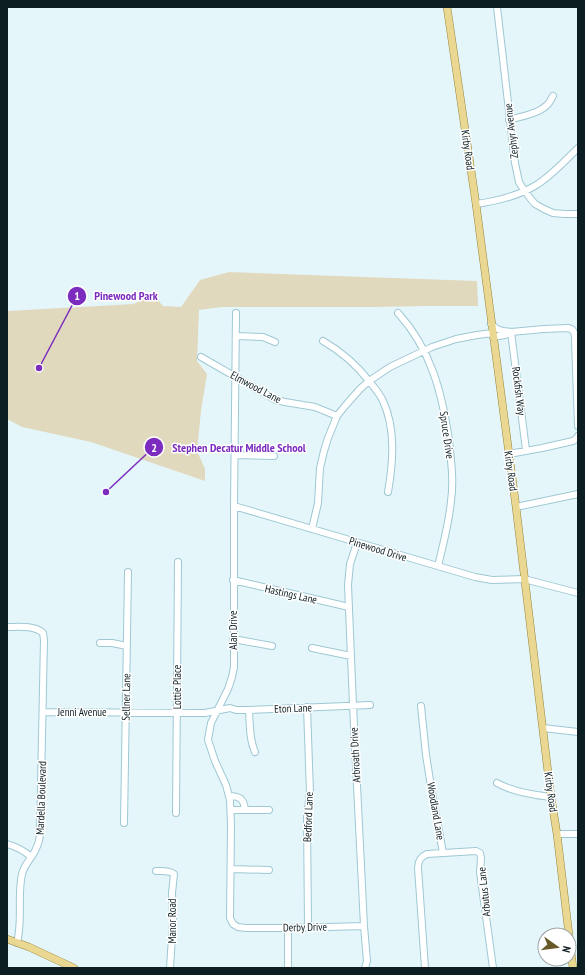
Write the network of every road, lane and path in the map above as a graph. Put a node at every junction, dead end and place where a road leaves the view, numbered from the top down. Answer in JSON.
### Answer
{"nodes":[{"id":1,"x":447,"y":7,"type":"edge"},
{"id":2,"x":497,"y":7,"type":"edge"},
{"id":3,"x":553,"y":96,"type":"dead end"},
{"id":4,"x":509,"y":120,"type":"junction"},
{"id":5,"x":578,"y":148,"type":"edge"},
{"id":6,"x":525,"y":191,"type":"junction"},
{"id":7,"x":476,"y":204,"type":"junction"},
{"id":8,"x":578,"y":214,"type":"edge"},
{"id":9,"x":236,"y":313,"type":"dead end"},
{"id":10,"x":398,"y":313,"type":"dead end"},
{"id":11,"x":491,"y":324,"type":"junction"},
{"id":12,"x":511,"y":332,"type":"junction"},
{"id":13,"x":493,"y":335,"type":"junction"},
{"id":14,"x":236,"y":336,"type":"junction"},
{"id":15,"x":323,"y":340,"type":"dead end"},
{"id":16,"x":577,"y":341,"type":"edge"},
{"id":17,"x":276,"y":342,"type":"dead end"},
{"id":18,"x":424,"y":351,"type":"junction"},
{"id":19,"x":201,"y":357,"type":"dead end"},
{"id":20,"x":235,"y":376,"type":"junction"},
{"id":21,"x":369,"y":381,"type":"junction"},
{"id":22,"x":577,"y":388,"type":"edge"},
{"id":23,"x":337,"y":416,"type":"junction"},
{"id":24,"x":578,"y":426,"type":"edge"},
{"id":25,"x":578,"y":436,"type":"edge"},
{"id":26,"x":526,"y":450,"type":"junction"},
{"id":27,"x":509,"y":454,"type":"junction"},
{"id":28,"x":235,"y":456,"type":"junction"},
{"id":29,"x":274,"y":456,"type":"dead end"},
{"id":30,"x":388,"y":492,"type":"dead end"},
{"id":31,"x":578,"y":494,"type":"edge"},
{"id":32,"x":234,"y":506,"type":"junction"},
{"id":33,"x":516,"y":507,"type":"junction"},
{"id":34,"x":312,"y":529,"type":"junction"},
{"id":35,"x":357,"y":543,"type":"junction"},
{"id":36,"x":178,"y":562,"type":"dead end"},
{"id":37,"x":438,"y":566,"type":"junction"},
{"id":38,"x":128,"y":572,"type":"dead end"},
{"id":39,"x":524,"y":579,"type":"junction"},
{"id":40,"x":233,"y":580,"type":"junction"},
{"id":41,"x":578,"y":592,"type":"edge"},
{"id":42,"x":349,"y":607,"type":"junction"},
{"id":43,"x":7,"y":626,"type":"edge"},
{"id":44,"x":233,"y":639,"type":"junction"},
{"id":45,"x":100,"y":643,"type":"dead end"},
{"id":46,"x":127,"y":646,"type":"junction"},
{"id":47,"x":272,"y":646,"type":"dead end"},
{"id":48,"x":312,"y":648,"type":"dead end"},
{"id":49,"x":351,"y":656,"type":"junction"},
{"id":50,"x":370,"y":705,"type":"dead end"},
{"id":51,"x":353,"y":706,"type":"junction"},
{"id":52,"x":421,"y":706,"type":"dead end"},
{"id":53,"x":307,"y":707,"type":"junction"},
{"id":54,"x":249,"y":710,"type":"junction"},
{"id":55,"x":217,"y":711,"type":"junction"},
{"id":56,"x":43,"y":712,"type":"junction"},
{"id":57,"x":126,"y":712,"type":"junction"},
{"id":58,"x":177,"y":713,"type":"junction"},
{"id":59,"x":542,"y":728,"type":"junction"},
{"id":60,"x":578,"y":732,"type":"edge"},
{"id":61,"x":255,"y":752,"type":"dead end"},
{"id":62,"x":497,"y":783,"type":"dead end"},
{"id":63,"x":229,"y":796,"type":"junction"},
{"id":64,"x":551,"y":797,"type":"junction"},
{"id":65,"x":231,"y":810,"type":"junction"},
{"id":66,"x":245,"y":810,"type":"junction"},
{"id":67,"x":269,"y":810,"type":"dead end"},
{"id":68,"x":176,"y":813,"type":"dead end"},
{"id":69,"x":124,"y":823,"type":"dead end"},
{"id":70,"x":557,"y":834,"type":"junction"},
{"id":71,"x":578,"y":834,"type":"edge"},
{"id":72,"x":7,"y":844,"type":"edge"},
{"id":73,"x":443,"y":853,"type":"junction"},
{"id":74,"x":31,"y":857,"type":"junction"},
{"id":75,"x":231,"y":869,"type":"junction"},
{"id":76,"x":269,"y":870,"type":"dead end"},
{"id":77,"x":156,"y":871,"type":"dead end"},
{"id":78,"x":364,"y":926,"type":"junction"},
{"id":79,"x":308,"y":927,"type":"junction"},
{"id":80,"x":568,"y":927,"type":"edge"},
{"id":81,"x":246,"y":928,"type":"joint"},
{"id":82,"x":288,"y":928,"type":"junction"},
{"id":83,"x":7,"y":939,"type":"edge"},
{"id":84,"x":17,"y":942,"type":"junction"},
{"id":85,"x":74,"y":968,"type":"edge"},
{"id":86,"x":170,"y":968,"type":"edge"},
{"id":87,"x":288,"y":968,"type":"edge"},
{"id":88,"x":365,"y":968,"type":"edge"},
{"id":89,"x":425,"y":968,"type":"edge"},
{"id":90,"x":492,"y":968,"type":"edge"}],
"edges":[{"from":1,"to":7,"type":"main road","name":"Kirby Road"},
{"from":2,"to":4,"type":"street","name":"Zephyr Avenue"},
{"from":3,"to":4,"type":"street"},
{"from":4,"to":6,"type":"street","name":"Zephyr Avenue"},
{"from":5,"to":6,"type":"street"},
{"from":6,"to":7,"type":"street"},
{"from":6,"to":8,"type":"street","name":"Zephyr Avenue"},
{"from":7,"to":11,"type":"main road","name":"Kirby Road"},
{"from":9,"to":14,"type":"street","name":"Alan Drive"},
{"from":10,"to":18,"type":"street","name":"Spruce Drive"},
{"from":11,"to":12,"type":"street"},
{"from":11,"to":13,"type":"main road","name":"Kirby Road"},
{"from":12,"to":13,"type":"street"},
{"from":12,"to":16,"type":"street"},
{"from":12,"to":26,"type":"street","name":"Rockfish Way"},
{"from":13,"to":18,"type":"street"},
{"from":13,"to":27,"type":"main road","name":"Kirby Road"},
{"from":14,"to":17,"type":"street"},
{"from":14,"to":20,"type":"street","name":"Alan Drive"},
{"from":15,"to":21,"type":"street"},
{"from":16,"to":22,"type":"street"},
{"from":18,"to":21,"type":"street"},
{"from":18,"to":37,"type":"street","name":"Spruce Drive"},
{"from":19,"to":20,"type":"street","name":"Elmwood Lane"},
{"from":20,"to":23,"type":"street","name":"Elmwood Lane"},
{"from":20,"to":28,"type":"street","name":"Alan Drive"},
{"from":21,"to":23,"type":"street"},
{"from":21,"to":30,"type":"street"},
{"from":22,"to":24,"type":"street"},
{"from":23,"to":34,"type":"street"},
{"from":25,"to":26,"type":"street"},
{"from":26,"to":27,"type":"street"},
{"from":27,"to":33,"type":"main road","name":"Kirby Road"},
{"from":28,"to":29,"type":"street"},
{"from":28,"to":32,"type":"street","name":"Alan Drive"},
{"from":31,"to":33,"type":"street"},
{"from":32,"to":34,"type":"street","name":"Pinewood Drive"},
{"from":32,"to":40,"type":"street","name":"Alan Drive"},
{"from":33,"to":39,"type":"main road","name":"Kirby Road"},
{"from":34,"to":35,"type":"street","name":"Pinewood Drive"},
{"from":35,"to":37,"type":"street","name":"Pinewood Drive"},
{"from":35,"to":42,"type":"street","name":"Arbroath Drive"},
{"from":36,"to":58,"type":"street","name":"Lottie Place"},
{"from":37,"to":39,"type":"street","name":"Pinewood Drive"},
{"from":38,"to":46,"type":"street","name":"Sellner Lane"},
{"from":39,"to":41,"type":"street","name":"Pinewood Drive"},
{"from":39,"to":59,"type":"main road","name":"Kirby Road"},
{"from":40,"to":42,"type":"street","name":"Hastings Lane"},
{"from":40,"to":44,"type":"street","name":"Alan Drive"},
{"from":42,"to":49,"type":"street","name":"Arbroath Drive"},
{"from":43,"to":56,"type":"street","name":"Mardella Boulevard"},
{"from":44,"to":47,"type":"street"},
{"from":44,"to":55,"type":"street","name":"Alan Drive"},
{"from":45,"to":46,"type":"street"},
{"from":46,"to":57,"type":"street","name":"Sellner Lane"},
{"from":48,"to":49,"type":"street"},
{"from":49,"to":51,"type":"street","name":"Arbroath Drive"},
{"from":50,"to":51,"type":"street","name":"Eton Lane"},
{"from":51,"to":53,"type":"street","name":"Eton Lane"},
{"from":51,"to":78,"type":"street","name":"Arbroath Drive"},
{"from":52,"to":73,"type":"street","name":"Woodland Lane"},
{"from":53,"to":54,"type":"street","name":"Eton Lane"},
{"from":53,"to":79,"type":"street","name":"Bedford Lane"},
{"from":54,"to":55,"type":"street","name":"Eton Lane"},
{"from":54,"to":61,"type":"street"},
{"from":55,"to":58,"type":"street","name":"Jenni Avenue"},
{"from":55,"to":63,"type":"street","name":"Alan Drive"},
{"from":56,"to":57,"type":"street","name":"Jenni Avenue"},
{"from":56,"to":74,"type":"street","name":"Mardella Boulevard"},
{"from":57,"to":58,"type":"street","name":"Jenni Avenue"},
{"from":57,"to":69,"type":"street","name":"Sellner Lane"},
{"from":58,"to":68,"type":"street","name":"Lottie Place"},
{"from":59,"to":60,"type":"street"},
{"from":59,"to":64,"type":"main road","name":"Kirby Road"},
{"from":62,"to":64,"type":"street"},
{"from":63,"to":65,"type":"street","name":"Alan Drive"},
{"from":63,"to":66,"type":"street"},
{"from":64,"to":70,"type":"main road","name":"Kirby Road"},
{"from":65,"to":66,"type":"street"},
{"from":65,"to":75,"type":"street","name":"Alan Drive"},
{"from":66,"to":67,"type":"street"},
{"from":70,"to":71,"type":"street"},
{"from":70,"to":80,"type":"main road","name":"Kirby Road"},
{"from":72,"to":74,"type":"street"},
{"from":73,"to":89,"type":"street","name":"Woodland Lane"},
{"from":73,"to":90,"type":"street","name":"Arbutus Lane"},
{"from":74,"to":84,"type":"street","name":"Mardella Boulevard"},
{"from":75,"to":76,"type":"street"},
{"from":75,"to":81,"type":"street","name":"Alan Drive"},
{"from":77,"to":86,"type":"street","name":"Manor Road"},
{"from":78,"to":79,"type":"street","name":"Derby Drive"},
{"from":78,"to":88,"type":"street","name":"Arbroath Drive"},
{"from":79,"to":82,"type":"street","name":"Derby Drive"},
{"from":81,"to":82,"type":"street","name":"Derby Drive"},
{"from":82,"to":87,"type":"street"},
{"from":83,"to":84,"type":"main road"},
{"from":84,"to":85,"type":"main road"}]}
